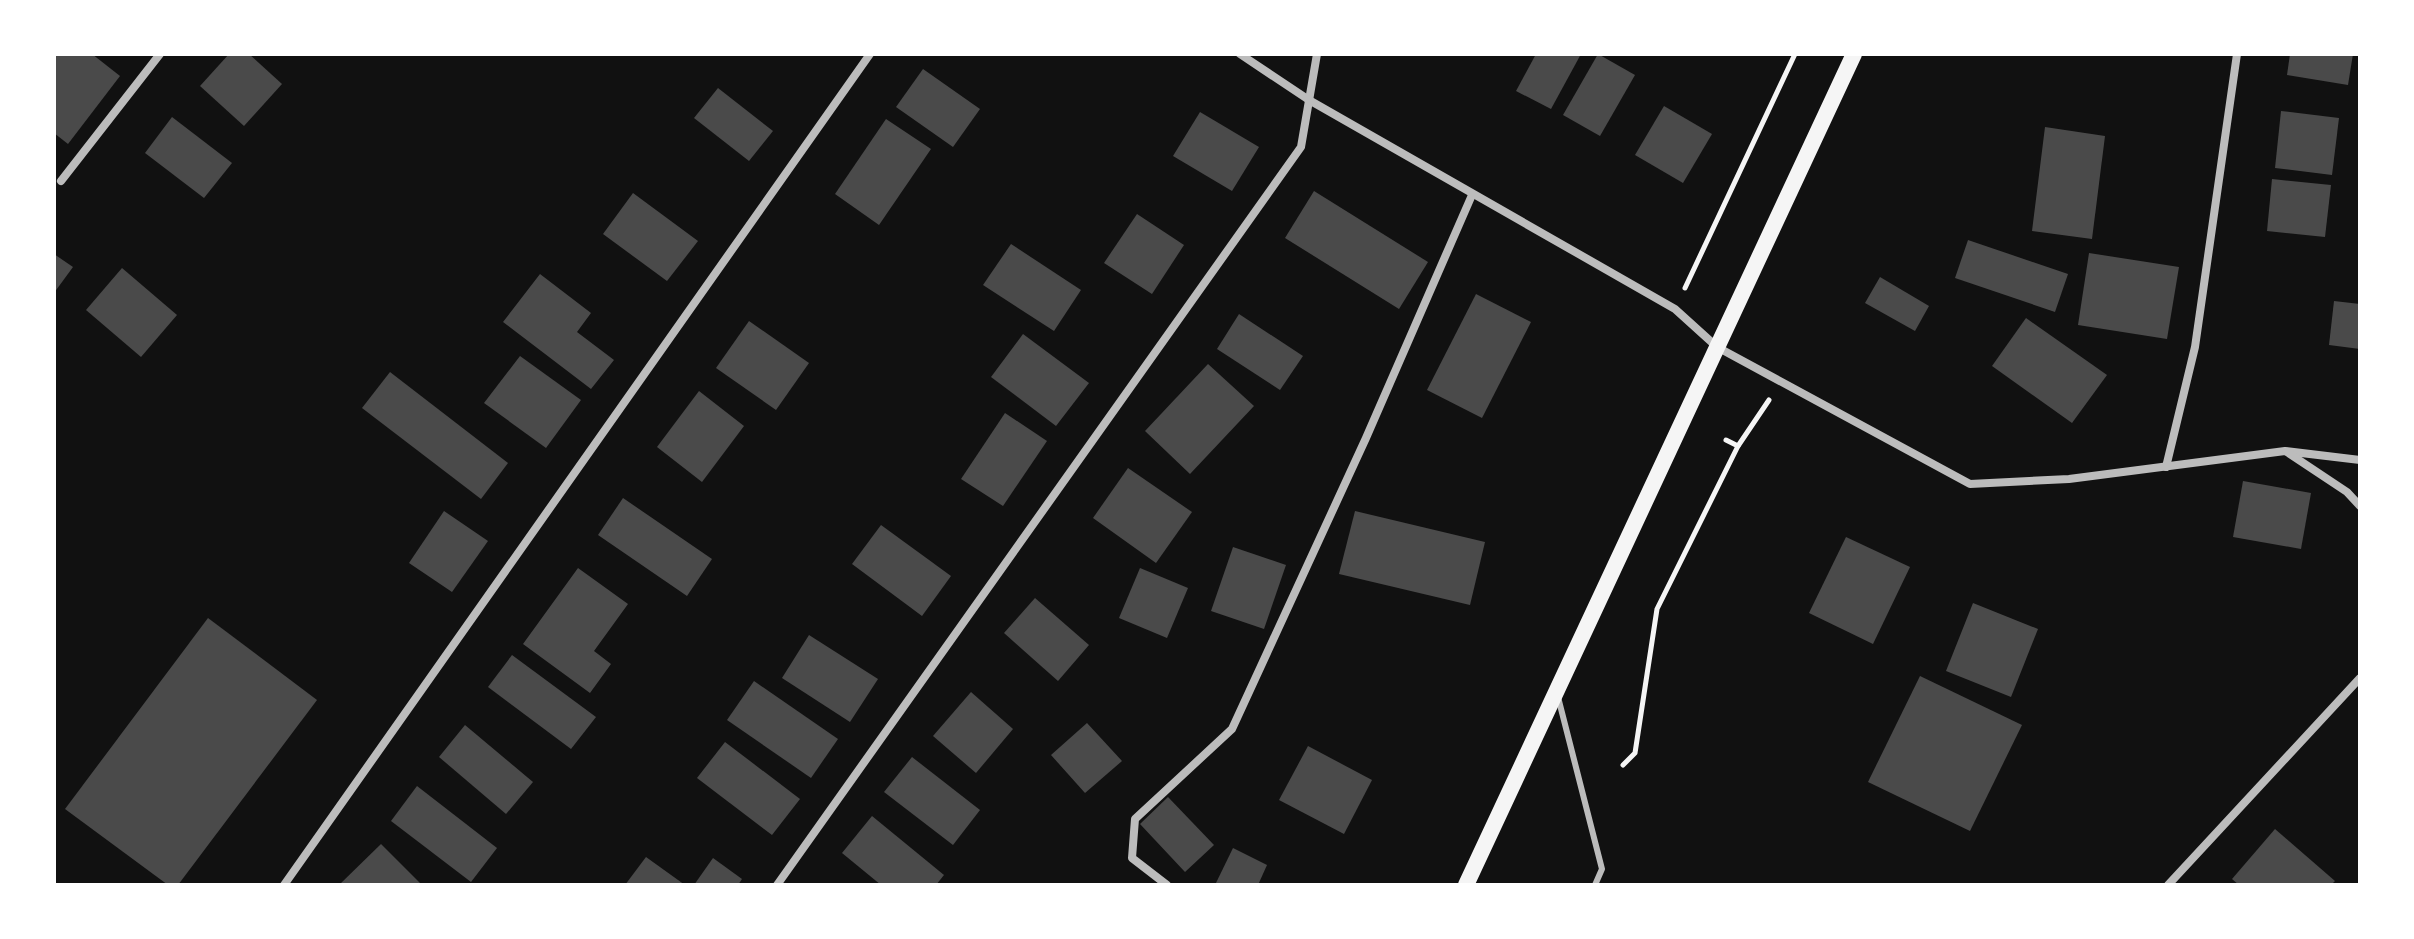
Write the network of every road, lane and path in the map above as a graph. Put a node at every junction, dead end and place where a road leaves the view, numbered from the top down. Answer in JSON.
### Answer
{"nodes":[{"id":1,"x":160,"y":54,"type":"edge"},
{"id":2,"x":870,"y":54,"type":"edge"},
{"id":3,"x":1240,"y":54,"type":"edge"},
{"id":4,"x":1317,"y":54,"type":"edge"},
{"id":5,"x":1795,"y":54,"type":"edge"},
{"id":6,"x":1854,"y":54,"type":"edge"},
{"id":7,"x":2237,"y":54,"type":"edge"},
{"id":8,"x":1309,"y":100,"type":"junction"},
{"id":9,"x":61,"y":181,"type":"dead end"},
{"id":10,"x":1472,"y":195,"type":"junction"},
{"id":11,"x":1675,"y":309,"type":"junction"},
{"id":12,"x":1717,"y":347,"type":"junction"},
{"id":13,"x":1785,"y":383,"type":"junction"},
{"id":14,"x":1726,"y":440,"type":"dead end"},
{"id":15,"x":1738,"y":446,"type":"junction"},
{"id":16,"x":2285,"y":451,"type":"junction"},
{"id":17,"x":2360,"y":460,"type":"edge"},
{"id":18,"x":2166,"y":467,"type":"junction"},
{"id":19,"x":2360,"y":506,"type":"edge"},
{"id":20,"x":2360,"y":678,"type":"edge"},
{"id":21,"x":1556,"y":690,"type":"junction"},
{"id":22,"x":1623,"y":765,"type":"dead end"},
{"id":23,"x":284,"y":885,"type":"edge"},
{"id":24,"x":777,"y":885,"type":"edge"},
{"id":25,"x":1167,"y":885,"type":"edge"},
{"id":26,"x":1466,"y":885,"type":"edge"},
{"id":27,"x":1595,"y":885,"type":"edge"},
{"id":28,"x":2168,"y":885,"type":"edge"}],
"edges":[{"from":1,"to":9,"type":"street"},
{"from":2,"to":23,"type":"street"},
{"from":3,"to":8,"type":"street"},
{"from":4,"to":8,"type":"street"},
{"from":5,"to":11,"type":"path"},
{"from":6,"to":12,"type":"main road"},
{"from":7,"to":18,"type":"street"},
{"from":8,"to":10,"type":"street"},
{"from":8,"to":24,"type":"street"},
{"from":10,"to":11,"type":"street"},
{"from":10,"to":25,"type":"street"},
{"from":11,"to":12,"type":"street"},
{"from":12,"to":13,"type":"street"},
{"from":12,"to":21,"type":"main road"},
{"from":13,"to":15,"type":"path"},
{"from":13,"to":18,"type":"street"},
{"from":14,"to":15,"type":"path"},
{"from":15,"to":22,"type":"path"},
{"from":16,"to":17,"type":"street"},
{"from":16,"to":18,"type":"street"},
{"from":16,"to":19,"type":"street"},
{"from":20,"to":28,"type":"street"},
{"from":21,"to":26,"type":"main road"},
{"from":21,"to":27,"type":"lane"}]}
